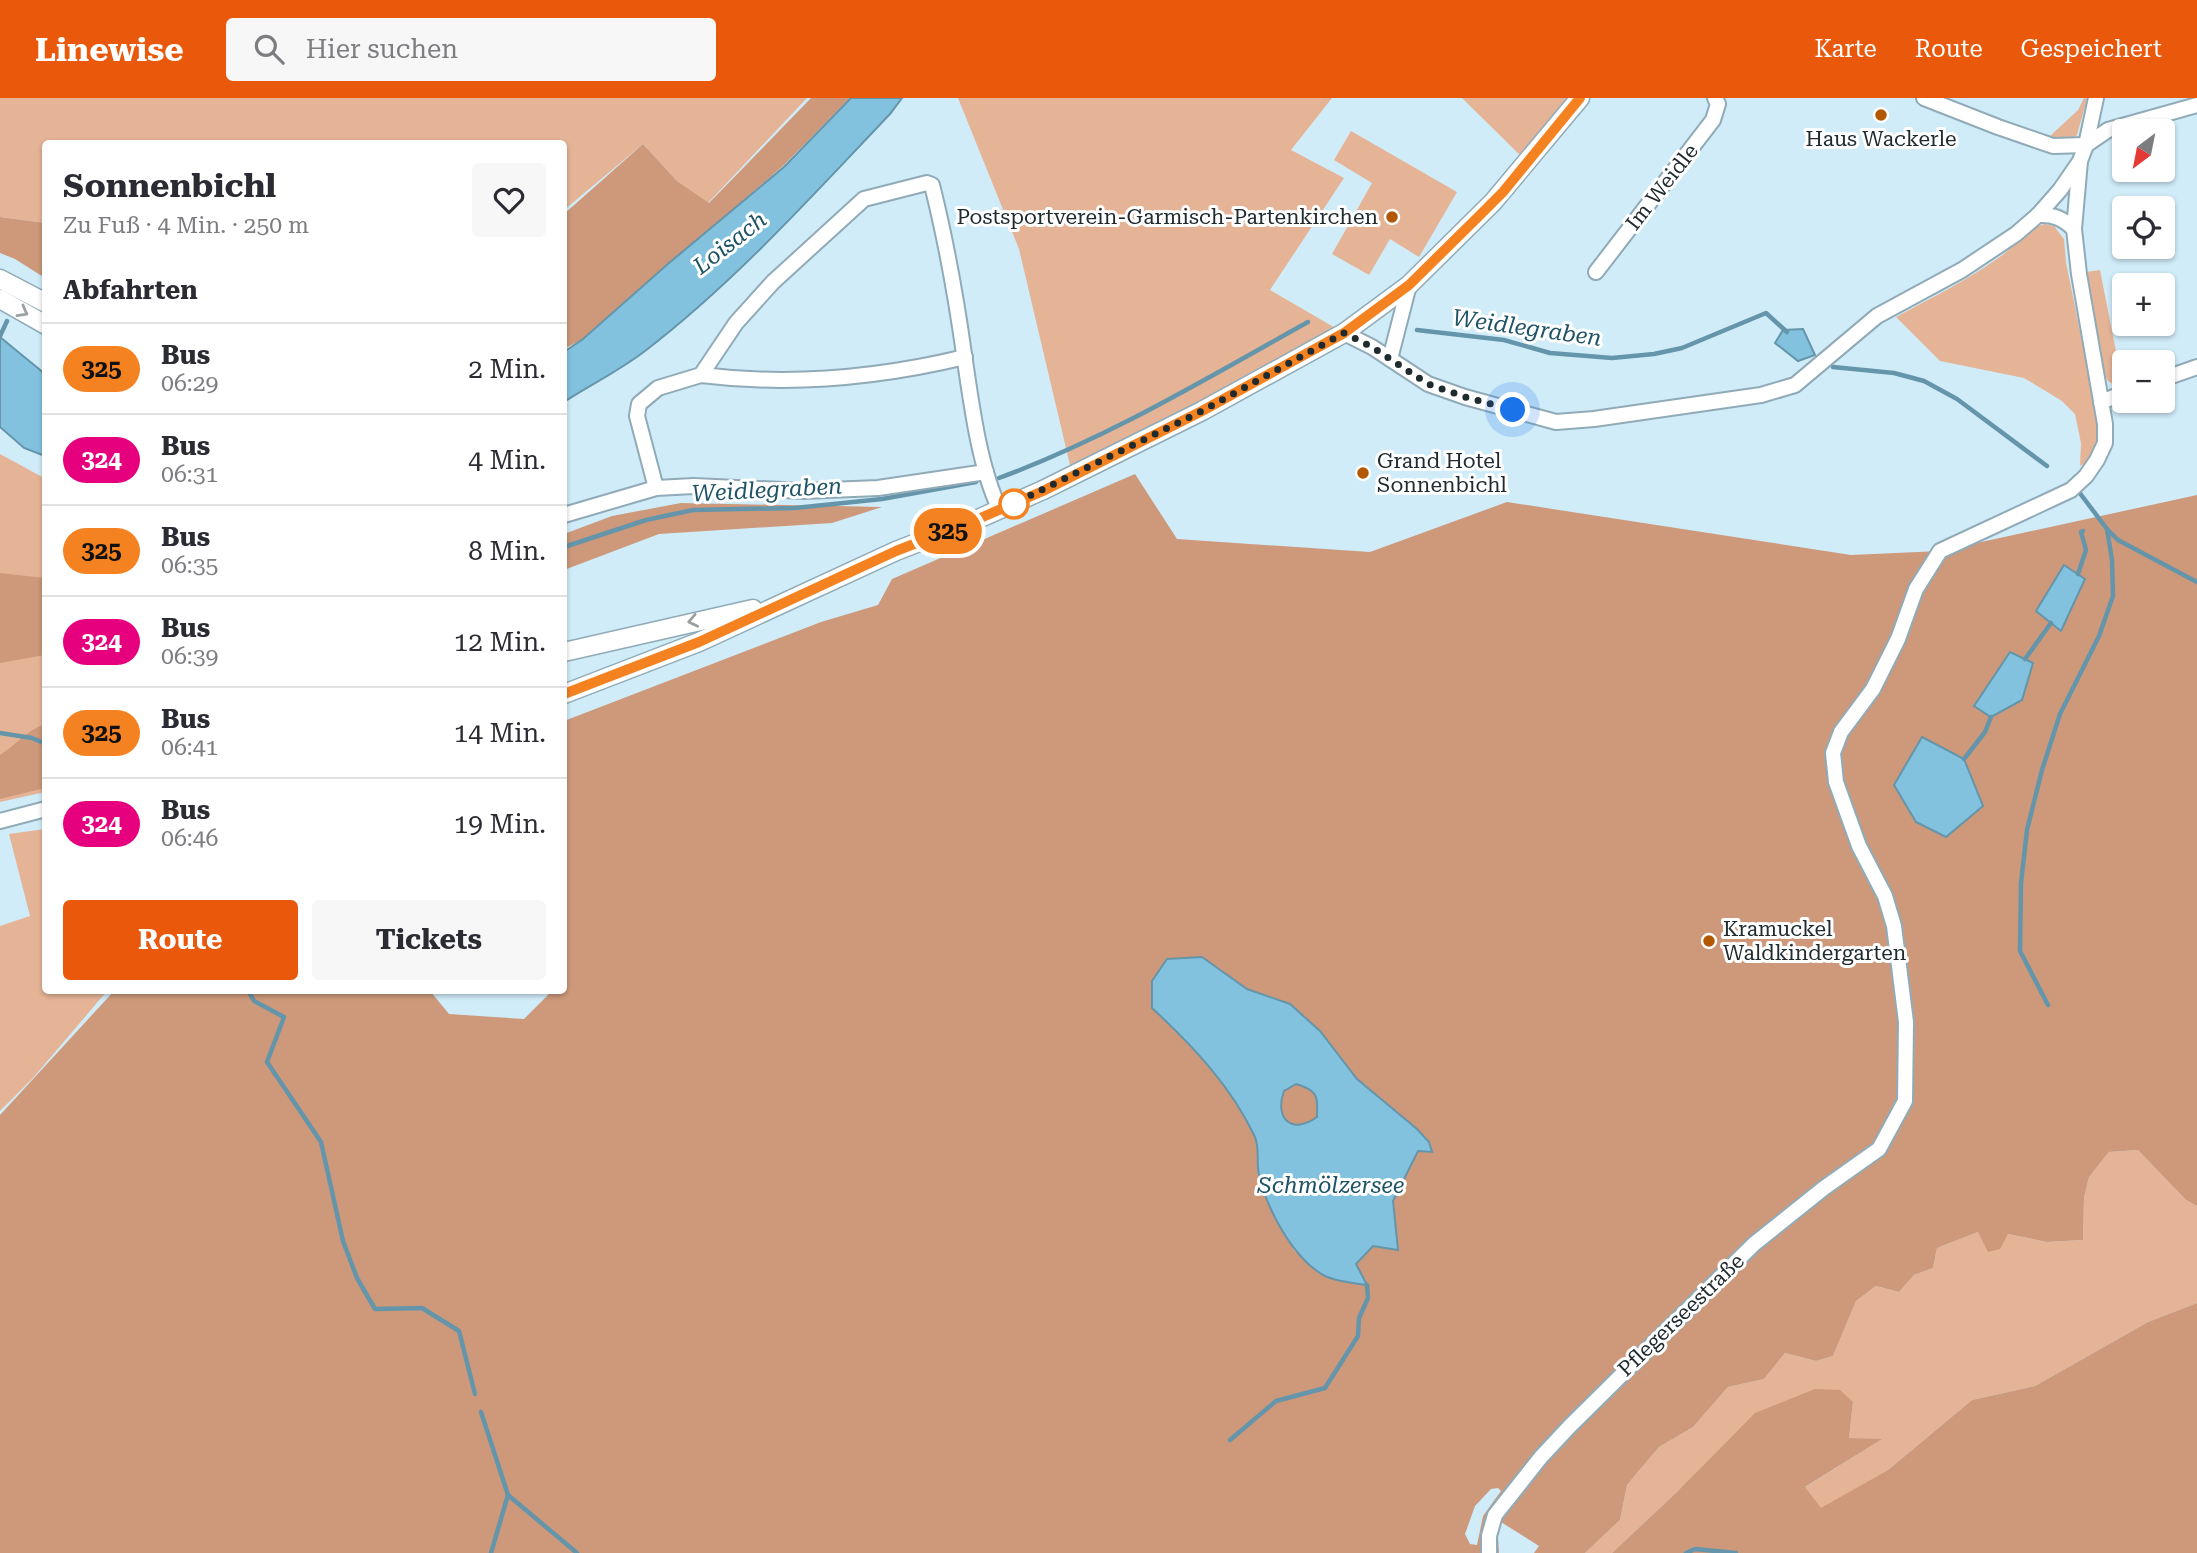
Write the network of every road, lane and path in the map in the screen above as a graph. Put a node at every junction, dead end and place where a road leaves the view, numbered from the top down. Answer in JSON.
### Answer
{"nodes":[{"id":1,"x":1580,"y":98,"type":"edge"},
{"id":2,"x":1715,"y":98,"type":"edge"},
{"id":3,"x":1924,"y":98,"type":"edge"},
{"id":4,"x":2096,"y":98,"type":"edge"},
{"id":5,"x":2197,"y":105,"type":"edge"},
{"id":6,"x":2086,"y":145,"type":"junction"},
{"id":7,"x":2080,"y":161,"type":"junction"},
{"id":8,"x":2038,"y":215,"type":"junction"},
{"id":9,"x":2074,"y":229,"type":"junction"},
{"id":10,"x":1596,"y":272,"type":"dead end"},
{"id":11,"x":0,"y":279,"type":"edge"},
{"id":12,"x":1409,"y":285,"type":"junction"},
{"id":13,"x":0,"y":299,"type":"edge"},
{"id":14,"x":42,"y":301,"type":"edge"},
{"id":15,"x":42,"y":323,"type":"edge"},
{"id":16,"x":1344,"y":333,"type":"junction"},
{"id":17,"x":965,"y":357,"type":"junction"},
{"id":18,"x":1390,"y":359,"type":"junction"},
{"id":19,"x":2197,"y":367,"type":"edge"},
{"id":20,"x":701,"y":375,"type":"junction"},
{"id":21,"x":2175,"y":375,"type":"edge"},
{"id":22,"x":2112,"y":398,"type":"edge"},
{"id":23,"x":2101,"y":402,"type":"junction"},
{"id":24,"x":986,"y":472,"type":"junction"},
{"id":25,"x":656,"y":488,"type":"junction"},
{"id":26,"x":1000,"y":510,"type":"junction"},
{"id":27,"x":567,"y":514,"type":"edge"},
{"id":28,"x":784,"y":602,"type":"junction"},
{"id":29,"x":567,"y":651,"type":"edge"},
{"id":30,"x":567,"y":693,"type":"edge"},
{"id":31,"x":42,"y":810,"type":"edge"},
{"id":32,"x":0,"y":821,"type":"edge"},
{"id":33,"x":1489,"y":1553,"type":"edge"}],
"edges":[{"from":1,"to":12,"type":"main road"},
{"from":2,"to":10,"type":"street","name":"Im Weidle"},
{"from":3,"to":6,"type":"street"},
{"from":4,"to":6,"type":"street"},
{"from":5,"to":6,"type":"street"},
{"from":6,"to":7,"type":"street"},
{"from":7,"to":8,"type":"street"},
{"from":7,"to":9,"type":"street"},
{"from":8,"to":9,"type":"street"},
{"from":8,"to":18,"type":"street"},
{"from":9,"to":23,"type":"street"},
{"from":11,"to":14,"type":"main road"},
{"from":12,"to":16,"type":"main road"},
{"from":12,"to":18,"type":"street"},
{"from":13,"to":15,"type":"main road","one_way":true},
{"from":16,"to":18,"type":"street"},
{"from":16,"to":26,"type":"main road"},
{"from":17,"to":20,"type":"street"},
{"from":17,"to":20,"type":"street"},
{"from":17,"to":24,"type":"street"},
{"from":19,"to":21,"type":"street"},
{"from":20,"to":25,"type":"street"},
{"from":22,"to":23,"type":"street"},
{"from":23,"to":33,"type":"street","name":"Pflegerseestraße"},
{"from":24,"to":25,"type":"street"},
{"from":24,"to":26,"type":"street"},
{"from":25,"to":27,"type":"street"},
{"from":26,"to":28,"type":"main road"},
{"from":28,"to":29,"type":"main road","one_way":true},
{"from":28,"to":30,"type":"main road"},
{"from":31,"to":32,"type":"street"}]}
